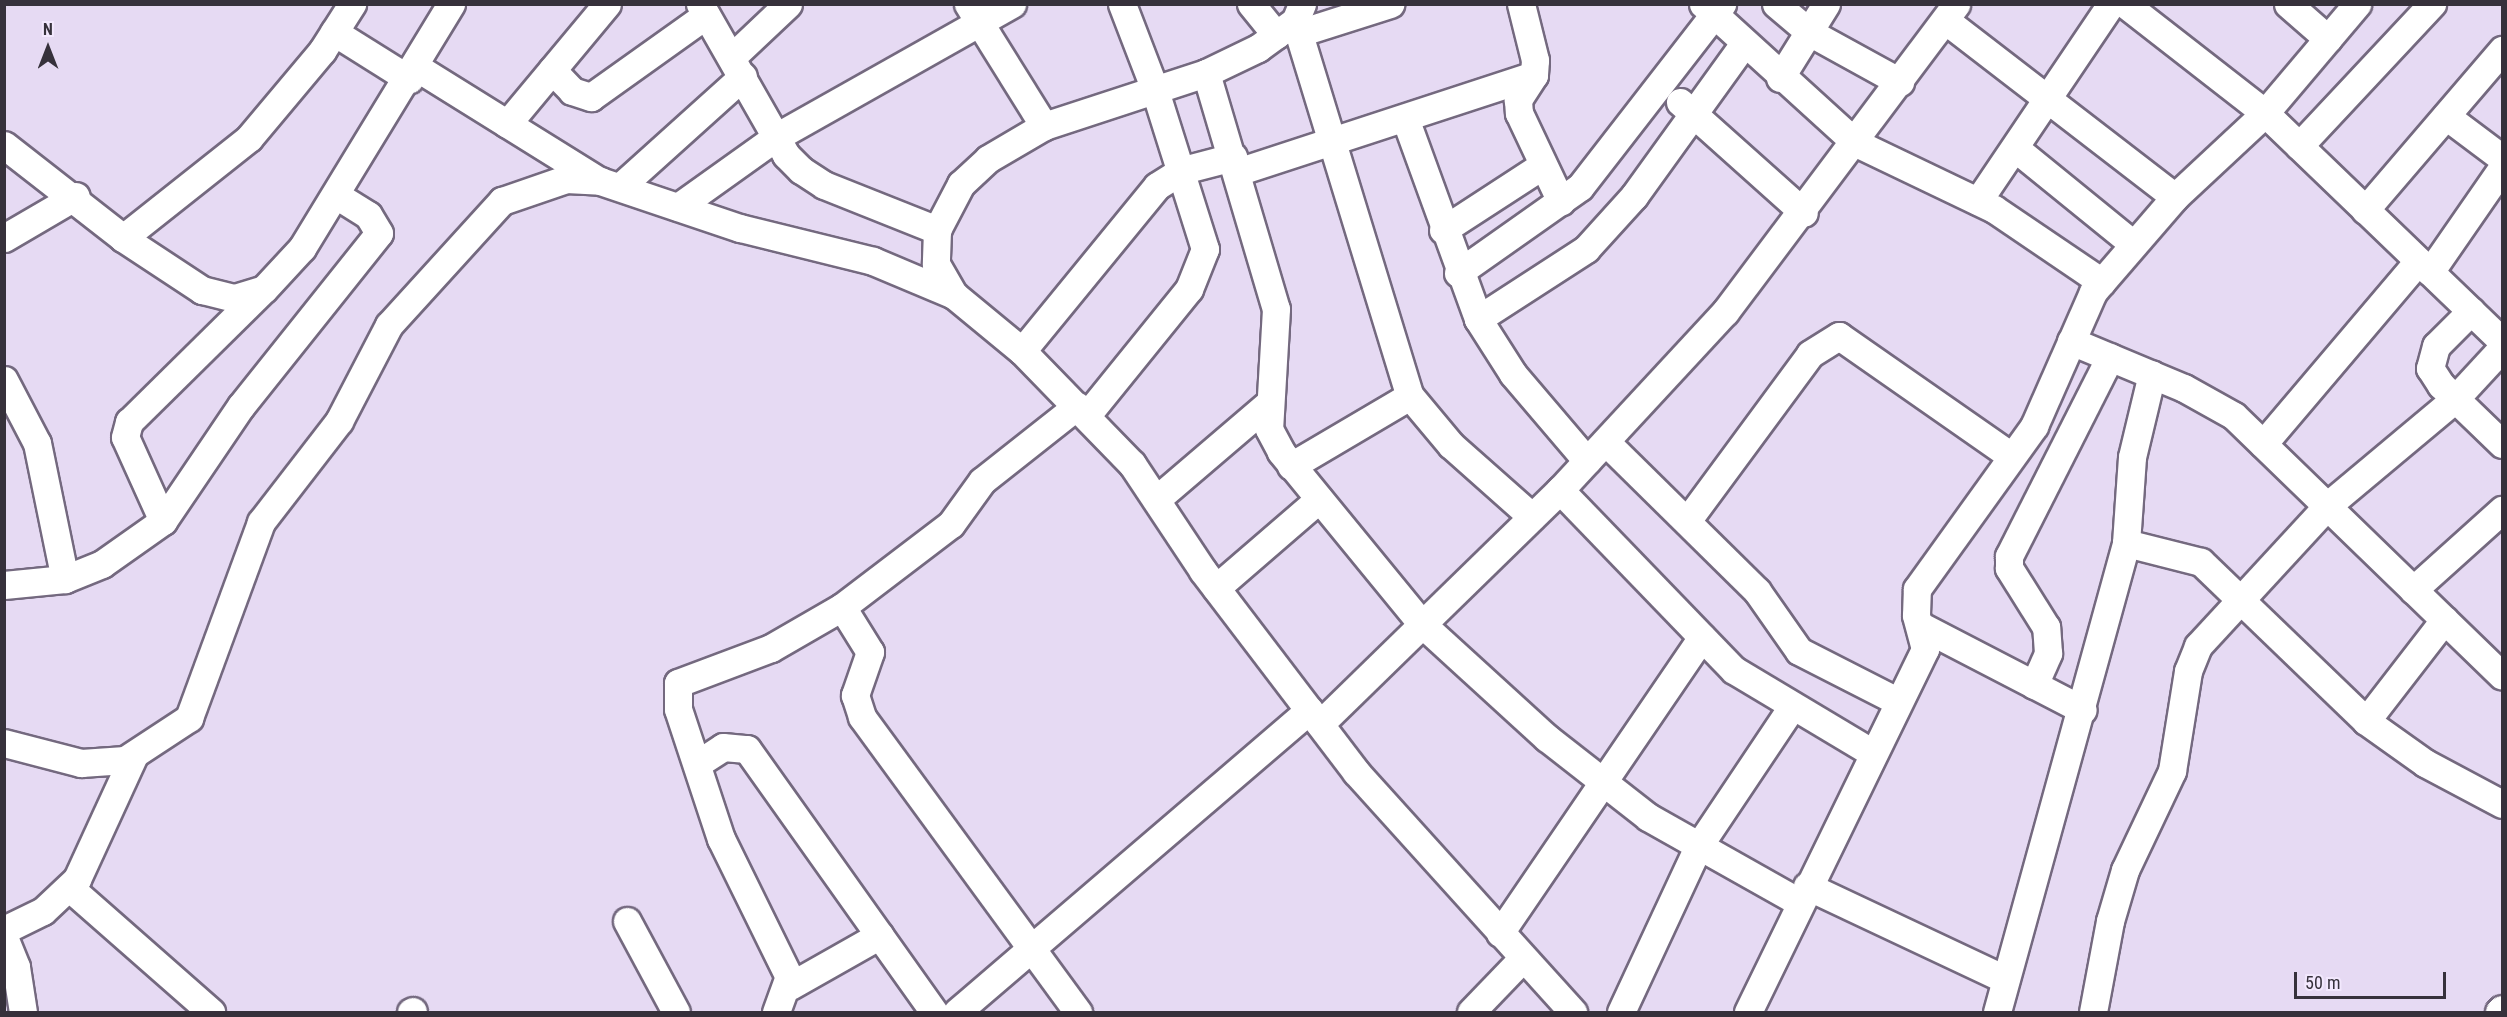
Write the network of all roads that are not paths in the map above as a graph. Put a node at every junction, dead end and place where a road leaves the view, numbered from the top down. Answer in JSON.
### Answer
{"nodes":[{"id":1,"x":352,"y":4,"type":"edge"},
{"id":2,"x":451,"y":4,"type":"edge"},
{"id":3,"x":607,"y":4,"type":"edge"},
{"id":4,"x":788,"y":4,"type":"edge"},
{"id":5,"x":1012,"y":4,"type":"edge"},
{"id":6,"x":1122,"y":4,"type":"edge"},
{"id":7,"x":1251,"y":4,"type":"edge"},
{"id":8,"x":1390,"y":4,"type":"edge"},
{"id":9,"x":1521,"y":4,"type":"edge"},
{"id":10,"x":1776,"y":4,"type":"edge"},
{"id":11,"x":1826,"y":4,"type":"edge"},
{"id":12,"x":2111,"y":4,"type":"edge"},
{"id":13,"x":2288,"y":4,"type":"edge"},
{"id":14,"x":2357,"y":4,"type":"edge"},
{"id":15,"x":2432,"y":4,"type":"edge"},
{"id":16,"x":1712,"y":9,"type":"edge"},
{"id":17,"x":2141,"y":9,"type":"edge"},
{"id":18,"x":703,"y":10,"type":"edge"},
{"id":19,"x":1950,"y":12,"type":"edge"},
{"id":20,"x":974,"y":14,"type":"edge"},
{"id":21,"x":1293,"y":23,"type":"edge"},
{"id":22,"x":334,"y":32,"type":"junction"},
{"id":23,"x":1809,"y":32,"type":"junction"},
{"id":24,"x":2328,"y":39,"type":"junction"},
{"id":25,"x":1743,"y":45,"type":"junction"},
{"id":26,"x":2502,"y":50,"type":"edge"},
{"id":27,"x":738,"y":67,"type":"junction"},
{"id":28,"x":552,"y":70,"type":"junction"},
{"id":29,"x":413,"y":73,"type":"junction"},
{"id":30,"x":1206,"y":73,"type":"junction"},
{"id":31,"x":1534,"y":75,"type":"junction"},
{"id":32,"x":1780,"y":78,"type":"junction"},
{"id":33,"x":1900,"y":82,"type":"junction"},
{"id":34,"x":1663,"y":87,"type":"junction"},
{"id":35,"x":1155,"y":90,"type":"junction"},
{"id":36,"x":2048,"y":100,"type":"junction"},
{"id":37,"x":1692,"y":112,"type":"junction"},
{"id":38,"x":2265,"y":113,"type":"junction"},
{"id":39,"x":2446,"y":116,"type":"junction"},
{"id":40,"x":1405,"y":118,"type":"junction"},
{"id":41,"x":507,"y":124,"type":"junction"},
{"id":42,"x":1044,"y":126,"type":"junction"},
{"id":43,"x":776,"y":137,"type":"junction"},
{"id":44,"x":1334,"y":141,"type":"junction"},
{"id":45,"x":1856,"y":144,"type":"junction"},
{"id":46,"x":4,"y":145,"type":"edge"},
{"id":47,"x":2299,"y":146,"type":"junction"},
{"id":48,"x":2015,"y":148,"type":"junction"},
{"id":49,"x":2502,"y":158,"type":"edge"},
{"id":50,"x":1235,"y":164,"type":"junction"},
{"id":51,"x":1544,"y":165,"type":"junction"},
{"id":52,"x":2502,"y":168,"type":"edge"},
{"id":53,"x":1183,"y":170,"type":"junction"},
{"id":54,"x":610,"y":184,"type":"junction"},
{"id":55,"x":336,"y":195,"type":"junction"},
{"id":56,"x":76,"y":196,"type":"junction"},
{"id":57,"x":2175,"y":197,"type":"junction"},
{"id":58,"x":1978,"y":201,"type":"junction"},
{"id":59,"x":1561,"y":202,"type":"junction"},
{"id":60,"x":678,"y":207,"type":"junction"},
{"id":61,"x":2365,"y":210,"type":"junction"},
{"id":62,"x":1804,"y":213,"type":"junction"},
{"id":63,"x":937,"y":230,"type":"junction"},
{"id":64,"x":1443,"y":230,"type":"junction"},
{"id":65,"x":4,"y":238,"type":"edge"},
{"id":66,"x":123,"y":238,"type":"junction"},
{"id":67,"x":2133,"y":244,"type":"junction"},
{"id":68,"x":2424,"y":267,"type":"junction"},
{"id":69,"x":1458,"y":273,"type":"junction"},
{"id":70,"x":2102,"y":282,"type":"junction"},
{"id":71,"x":264,"y":289,"type":"junction"},
{"id":72,"x":954,"y":295,"type":"junction"},
{"id":73,"x":2471,"y":311,"type":"junction"},
{"id":74,"x":1479,"y":319,"type":"junction"},
{"id":75,"x":2071,"y":341,"type":"junction"},
{"id":76,"x":2502,"y":342,"type":"edge"},
{"id":77,"x":2502,"y":348,"type":"edge"},
{"id":78,"x":1022,"y":351,"type":"junction"},
{"id":79,"x":2110,"y":357,"type":"junction"},
{"id":80,"x":2152,"y":374,"type":"junction"},
{"id":81,"x":4,"y":380,"type":"edge"},
{"id":82,"x":1410,"y":396,"type":"junction"},
{"id":83,"x":2455,"y":399,"type":"junction"},
{"id":84,"x":1268,"y":404,"type":"junction"},
{"id":85,"x":1082,"y":411,"type":"junction"},
{"id":86,"x":1606,"y":442,"type":"junction"},
{"id":87,"x":2263,"y":444,"type":"junction"},
{"id":88,"x":2502,"y":444,"type":"edge"},
{"id":89,"x":2011,"y":456,"type":"junction"},
{"id":90,"x":1587,"y":461,"type":"junction"},
{"id":91,"x":1291,"y":466,"type":"junction"},
{"id":92,"x":1560,"y":490,"type":"junction"},
{"id":93,"x":1158,"y":498,"type":"junction"},
{"id":94,"x":1319,"y":499,"type":"junction"},
{"id":95,"x":2327,"y":506,"type":"junction"},
{"id":96,"x":2502,"y":510,"type":"edge"},
{"id":97,"x":1532,"y":517,"type":"junction"},
{"id":98,"x":163,"y":521,"type":"junction"},
{"id":99,"x":1687,"y":521,"type":"junction"},
{"id":100,"x":2126,"y":543,"type":"junction"},
{"id":101,"x":65,"y":579,"type":"junction"},
{"id":102,"x":4,"y":585,"type":"edge"},
{"id":103,"x":1216,"y":588,"type":"junction"},
{"id":104,"x":2413,"y":590,"type":"junction"},
{"id":105,"x":2238,"y":599,"type":"junction"},
{"id":106,"x":842,"y":607,"type":"junction"},
{"id":107,"x":2444,"y":620,"type":"junction"},
{"id":108,"x":1422,"y":624,"type":"junction"},
{"id":109,"x":1922,"y":626,"type":"junction"},
{"id":110,"x":1702,"y":637,"type":"junction"},
{"id":111,"x":2502,"y":676,"type":"edge"},
{"id":112,"x":2034,"y":685,"type":"junction"},
{"id":113,"x":1897,"y":701,"type":"junction"},
{"id":114,"x":1791,"y":708,"type":"junction"},
{"id":115,"x":2083,"y":710,"type":"junction"},
{"id":116,"x":1314,"y":717,"type":"junction"},
{"id":117,"x":2366,"y":721,"type":"junction"},
{"id":118,"x":4,"y":743,"type":"edge"},
{"id":119,"x":1871,"y":752,"type":"junction"},
{"id":120,"x":134,"y":755,"type":"junction"},
{"id":121,"x":697,"y":764,"type":"junction"},
{"id":122,"x":1599,"y":782,"type":"junction"},
{"id":123,"x":2502,"y":804,"type":"edge"},
{"id":124,"x":1698,"y":847,"type":"junction"},
{"id":125,"x":70,"y":888,"type":"junction"},
{"id":126,"x":1803,"y":894,"type":"junction"},
{"id":127,"x":627,"y":921,"type":"dead end"},
{"id":128,"x":4,"y":930,"type":"edge"},
{"id":129,"x":1500,"y":933,"type":"junction"},
{"id":130,"x":880,"y":935,"type":"junction"},
{"id":131,"x":4,"y":937,"type":"edge"},
{"id":132,"x":1034,"y":946,"type":"junction"},
{"id":133,"x":1523,"y":958,"type":"junction"},
{"id":134,"x":2005,"y":979,"type":"junction"},
{"id":135,"x":789,"y":986,"type":"junction"},
{"id":136,"x":2502,"y":1009,"type":"edge"},
{"id":137,"x":23,"y":1012,"type":"edge"},
{"id":138,"x":211,"y":1012,"type":"edge"},
{"id":139,"x":675,"y":1012,"type":"edge"},
{"id":140,"x":776,"y":1012,"type":"edge"},
{"id":141,"x":934,"y":1012,"type":"edge"},
{"id":142,"x":957,"y":1012,"type":"edge"},
{"id":143,"x":1078,"y":1012,"type":"edge"},
{"id":144,"x":1471,"y":1012,"type":"edge"},
{"id":145,"x":1573,"y":1012,"type":"edge"},
{"id":146,"x":1621,"y":1012,"type":"edge"},
{"id":147,"x":1748,"y":1012,"type":"edge"},
{"id":148,"x":1997,"y":1012,"type":"edge"},
{"id":149,"x":2093,"y":1012,"type":"edge"},
{"id":150,"x":2499,"y":1012,"type":"edge"}],
"edges":[{"from":1,"to":22,"type":"street"},
{"from":2,"to":29,"type":"street"},
{"from":3,"to":28,"type":"street"},
{"from":4,"to":27,"type":"street"},
{"from":5,"to":20,"type":"street"},
{"from":6,"to":35,"type":"street"},
{"from":7,"to":21,"type":"street"},
{"from":8,"to":21,"type":"street"},
{"from":9,"to":31,"type":"street"},
{"from":10,"to":23,"type":"street"},
{"from":11,"to":23,"type":"street"},
{"from":12,"to":36,"type":"street"},
{"from":13,"to":24,"type":"street"},
{"from":14,"to":24,"type":"street"},
{"from":15,"to":47,"type":"street"},
{"from":16,"to":25,"type":"street"},
{"from":16,"to":34,"type":"street"},
{"from":17,"to":38,"type":"street"},
{"from":18,"to":27,"type":"street"},
{"from":18,"to":28,"type":"street"},
{"from":19,"to":33,"type":"street"},
{"from":19,"to":36,"type":"street"},
{"from":20,"to":42,"type":"street"},
{"from":20,"to":43,"type":"street"},
{"from":21,"to":30,"type":"street"},
{"from":21,"to":44,"type":"street"},
{"from":22,"to":29,"type":"street"},
{"from":22,"to":66,"type":"street"},
{"from":23,"to":32,"type":"street"},
{"from":23,"to":33,"type":"street"},
{"from":24,"to":38,"type":"street"},
{"from":25,"to":32,"type":"street"},
{"from":25,"to":37,"type":"street"},
{"from":26,"to":39,"type":"street"},
{"from":27,"to":43,"type":"street"},
{"from":27,"to":54,"type":"street"},
{"from":28,"to":41,"type":"street"},
{"from":29,"to":41,"type":"street"},
{"from":29,"to":55,"type":"street"},
{"from":30,"to":35,"type":"street"},
{"from":30,"to":50,"type":"street"},
{"from":31,"to":40,"type":"street"},
{"from":31,"to":51,"type":"street"},
{"from":32,"to":45,"type":"street"},
{"from":33,"to":45,"type":"street"},
{"from":34,"to":37,"type":"street"},
{"from":34,"to":59,"type":"street"},
{"from":35,"to":42,"type":"street"},
{"from":35,"to":53,"type":"street"},
{"from":36,"to":48,"type":"street"},
{"from":36,"to":57,"type":"street"},
{"from":37,"to":62,"type":"street"},
{"from":37,"to":74,"type":"street"},
{"from":38,"to":47,"type":"street"},
{"from":38,"to":57,"type":"street"},
{"from":39,"to":49,"type":"street"},
{"from":39,"to":61,"type":"street"},
{"from":40,"to":44,"type":"street"},
{"from":40,"to":64,"type":"street"},
{"from":41,"to":54,"type":"street"},
{"from":42,"to":63,"type":"street"},
{"from":43,"to":60,"type":"street"},
{"from":43,"to":63,"type":"street"},
{"from":44,"to":50,"type":"street"},
{"from":44,"to":82,"type":"street"},
{"from":45,"to":58,"type":"street"},
{"from":45,"to":62,"type":"street"},
{"from":46,"to":56,"type":"street"},
{"from":47,"to":61,"type":"street"},
{"from":48,"to":58,"type":"street"},
{"from":48,"to":67,"type":"street"},
{"from":50,"to":53,"type":"street"},
{"from":50,"to":84,"type":"street"},
{"from":51,"to":59,"type":"street"},
{"from":51,"to":64,"type":"street"},
{"from":52,"to":68,"type":"street"},
{"from":53,"to":78,"type":"street"},
{"from":53,"to":85,"type":"street"},
{"from":54,"to":60,"type":"street"},
{"from":54,"to":120,"type":"street"},
{"from":55,"to":71,"type":"street"},
{"from":55,"to":98,"type":"street"},
{"from":56,"to":65,"type":"street"},
{"from":56,"to":66,"type":"street"},
{"from":57,"to":67,"type":"street"},
{"from":58,"to":70,"type":"street"},
{"from":59,"to":69,"type":"street"},
{"from":60,"to":72,"type":"street"},
{"from":61,"to":68,"type":"street"},
{"from":62,"to":86,"type":"street"},
{"from":63,"to":72,"type":"street"},
{"from":64,"to":69,"type":"street"},
{"from":66,"to":71,"type":"street"},
{"from":67,"to":70,"type":"street"},
{"from":68,"to":73,"type":"street"},
{"from":68,"to":87,"type":"street"},
{"from":69,"to":74,"type":"street"},
{"from":70,"to":75,"type":"street"},
{"from":71,"to":98,"type":"street"},
{"from":72,"to":78,"type":"street"},
{"from":73,"to":76,"type":"street"},
{"from":73,"to":83,"type":"street"},
{"from":74,"to":90,"type":"street"},
{"from":75,"to":79,"type":"street"},
{"from":75,"to":89,"type":"street"},
{"from":77,"to":83,"type":"street"},
{"from":78,"to":85,"type":"street"},
{"from":79,"to":80,"type":"street"},
{"from":79,"to":112,"type":"street"},
{"from":80,"to":87,"type":"street"},
{"from":80,"to":100,"type":"street"},
{"from":81,"to":101,"type":"street"},
{"from":82,"to":91,"type":"street"},
{"from":82,"to":97,"type":"street"},
{"from":83,"to":88,"type":"street"},
{"from":83,"to":95,"type":"street"},
{"from":84,"to":91,"type":"street"},
{"from":84,"to":93,"type":"street"},
{"from":85,"to":93,"type":"street"},
{"from":85,"to":106,"type":"street"},
{"from":86,"to":90,"type":"street"},
{"from":86,"to":99,"type":"street"},
{"from":87,"to":95,"type":"street"},
{"from":89,"to":99,"type":"street"},
{"from":89,"to":109,"type":"street"},
{"from":90,"to":92,"type":"street"},
{"from":91,"to":94,"type":"street"},
{"from":92,"to":97,"type":"street"},
{"from":92,"to":110,"type":"street"},
{"from":93,"to":103,"type":"street"},
{"from":94,"to":103,"type":"street"},
{"from":94,"to":108,"type":"street"},
{"from":95,"to":104,"type":"street"},
{"from":95,"to":105,"type":"street"},
{"from":96,"to":104,"type":"street"},
{"from":97,"to":108,"type":"street"},
{"from":98,"to":101,"type":"street"},
{"from":99,"to":113,"type":"street"},
{"from":100,"to":105,"type":"street"},
{"from":100,"to":115,"type":"street"},
{"from":101,"to":102,"type":"street"},
{"from":103,"to":116,"type":"street"},
{"from":104,"to":107,"type":"street"},
{"from":105,"to":117,"type":"street"},
{"from":105,"to":149,"type":"street"},
{"from":106,"to":121,"type":"street"},
{"from":106,"to":132,"type":"street"},
{"from":107,"to":111,"type":"street"},
{"from":107,"to":117,"type":"street"},
{"from":108,"to":116,"type":"street"},
{"from":108,"to":122,"type":"street"},
{"from":109,"to":112,"type":"street"},
{"from":109,"to":113,"type":"street"},
{"from":110,"to":114,"type":"street"},
{"from":110,"to":122,"type":"street"},
{"from":112,"to":115,"type":"street"},
{"from":113,"to":119,"type":"street"},
{"from":114,"to":119,"type":"street"},
{"from":114,"to":124,"type":"street"},
{"from":115,"to":134,"type":"street"},
{"from":116,"to":129,"type":"street"},
{"from":116,"to":132,"type":"street"},
{"from":117,"to":123,"type":"street"},
{"from":118,"to":120,"type":"street"},
{"from":119,"to":126,"type":"street"},
{"from":120,"to":125,"type":"street"},
{"from":121,"to":130,"type":"street"},
{"from":121,"to":135,"type":"street"},
{"from":122,"to":124,"type":"street"},
{"from":122,"to":129,"type":"street"},
{"from":124,"to":126,"type":"street"},
{"from":124,"to":146,"type":"street"},
{"from":125,"to":128,"type":"street"},
{"from":125,"to":138,"type":"street"},
{"from":126,"to":134,"type":"street"},
{"from":126,"to":147,"type":"street"},
{"from":127,"to":139,"type":"street"},
{"from":129,"to":133,"type":"street"},
{"from":130,"to":135,"type":"street"},
{"from":130,"to":141,"type":"street"},
{"from":131,"to":137,"type":"street"},
{"from":132,"to":142,"type":"street"},
{"from":132,"to":143,"type":"street"},
{"from":133,"to":144,"type":"street"},
{"from":133,"to":145,"type":"street"},
{"from":134,"to":148,"type":"street"},
{"from":135,"to":140,"type":"street"},
{"from":136,"to":150,"type":"street"}]}
